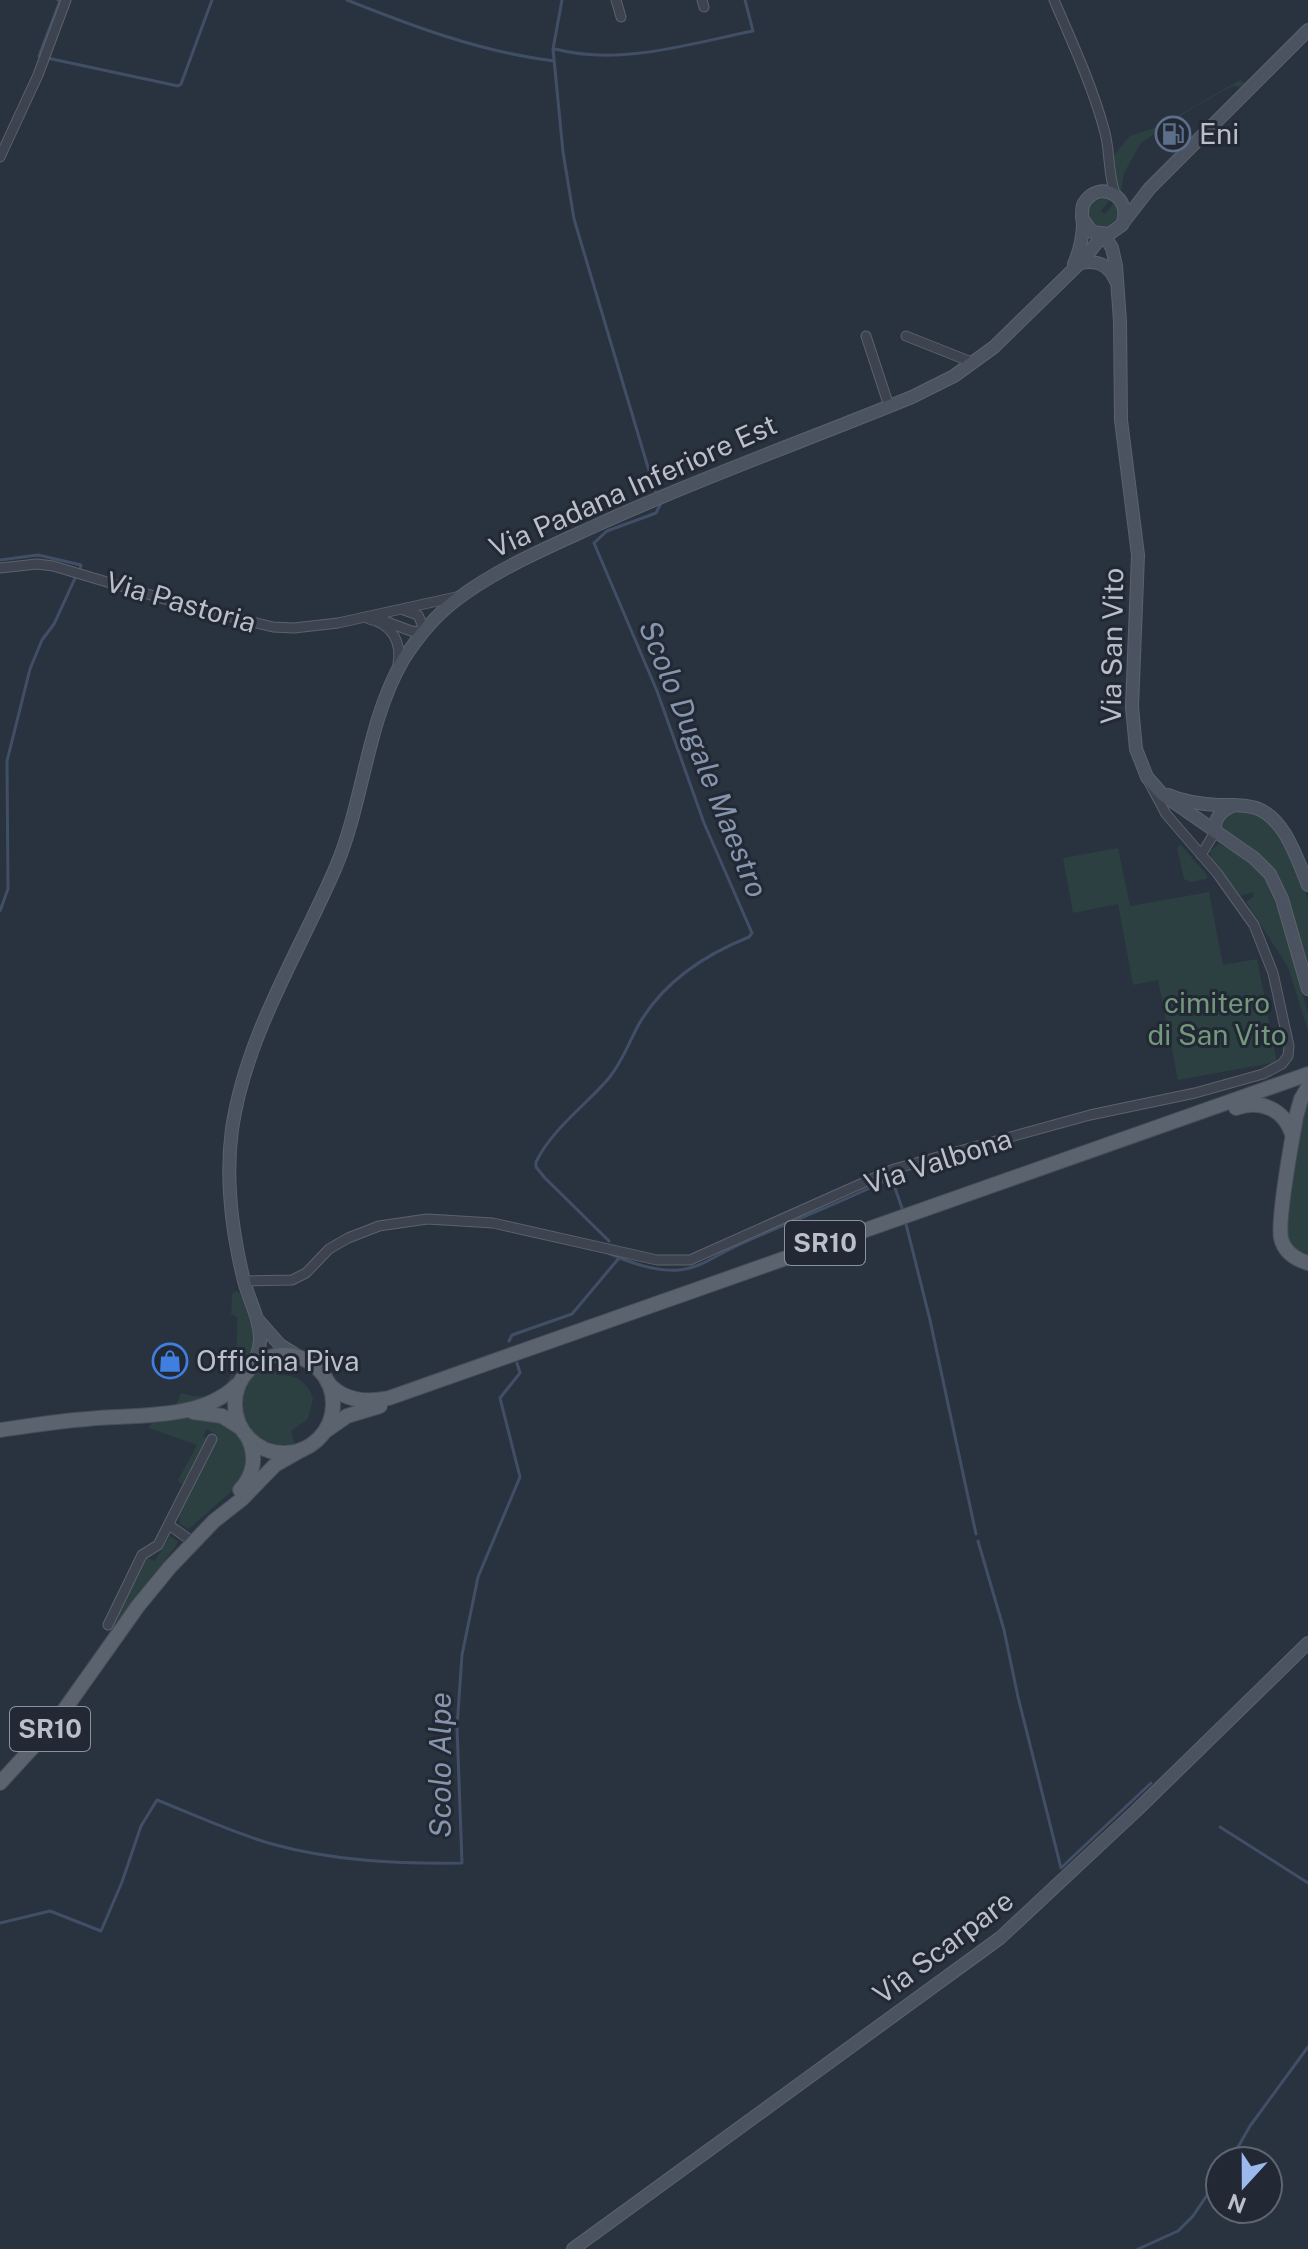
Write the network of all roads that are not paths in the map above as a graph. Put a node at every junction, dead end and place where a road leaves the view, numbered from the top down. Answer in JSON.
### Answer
{"nodes":[{"id":1,"x":66,"y":0,"type":"edge"},
{"id":2,"x":616,"y":0,"type":"edge"},
{"id":3,"x":1054,"y":0,"type":"edge"},
{"id":4,"x":621,"y":17,"type":"dead end"},
{"id":5,"x":1308,"y":30,"type":"edge"},
{"id":6,"x":0,"y":157,"type":"edge"},
{"id":7,"x":1108,"y":165,"type":"junction"},
{"id":8,"x":1150,"y":188,"type":"junction"},
{"id":9,"x":1093,"y":194,"type":"junction"},
{"id":10,"x":1118,"y":197,"type":"junction"},
{"id":11,"x":1082,"y":218,"type":"junction"},
{"id":12,"x":1122,"y":225,"type":"junction"},
{"id":13,"x":1104,"y":235,"type":"junction"},
{"id":14,"x":1076,"y":265,"type":"junction"},
{"id":15,"x":1116,"y":266,"type":"junction"},
{"id":16,"x":1117,"y":284,"type":"junction"},
{"id":17,"x":866,"y":336,"type":"dead end"},
{"id":18,"x":906,"y":336,"type":"dead end"},
{"id":19,"x":974,"y":363,"type":"junction"},
{"id":20,"x":889,"y":406,"type":"junction"},
{"id":21,"x":0,"y":568,"type":"edge"},
{"id":22,"x":469,"y":591,"type":"junction"},
{"id":23,"x":402,"y":610,"type":"junction"},
{"id":24,"x":366,"y":619,"type":"junction"},
{"id":25,"x":424,"y":632,"type":"junction"},
{"id":26,"x":393,"y":681,"type":"junction"},
{"id":27,"x":1147,"y":777,"type":"junction"},
{"id":28,"x":1157,"y":790,"type":"junction"},
{"id":29,"x":1234,"y":805,"type":"junction"},
{"id":30,"x":1194,"y":818,"type":"junction"},
{"id":31,"x":1215,"y":832,"type":"junction"},
{"id":32,"x":1190,"y":843,"type":"junction"},
{"id":33,"x":1201,"y":855,"type":"junction"},
{"id":34,"x":1308,"y":885,"type":"edge"},
{"id":35,"x":1308,"y":989,"type":"edge"},
{"id":36,"x":1308,"y":1067,"type":"edge"},
{"id":37,"x":1308,"y":1074,"type":"edge"},
{"id":38,"x":1308,"y":1087,"type":"edge"},
{"id":39,"x":1233,"y":1101,"type":"junction"},
{"id":40,"x":1171,"y":1122,"type":"junction"},
{"id":41,"x":1292,"y":1139,"type":"junction"},
{"id":42,"x":1308,"y":1263,"type":"edge"},
{"id":43,"x":244,"y":1281,"type":"junction"},
{"id":44,"x":256,"y":1316,"type":"junction"},
{"id":45,"x":301,"y":1358,"type":"junction"},
{"id":46,"x":244,"y":1376,"type":"junction"},
{"id":47,"x":328,"y":1383,"type":"junction"},
{"id":48,"x":409,"y":1391,"type":"junction"},
{"id":49,"x":181,"y":1411,"type":"junction"},
{"id":50,"x":0,"y":1430,"type":"edge"},
{"id":51,"x":245,"y":1433,"type":"junction"},
{"id":52,"x":320,"y":1437,"type":"junction"},
{"id":53,"x":212,"y":1439,"type":"dead end"},
{"id":54,"x":303,"y":1449,"type":"junction"},
{"id":55,"x":214,"y":1521,"type":"junction"},
{"id":56,"x":169,"y":1525,"type":"junction"},
{"id":57,"x":193,"y":1542,"type":"junction"},
{"id":58,"x":108,"y":1625,"type":"dead end"},
{"id":59,"x":1308,"y":1643,"type":"edge"},
{"id":60,"x":0,"y":1783,"type":"edge"},
{"id":61,"x":573,"y":2249,"type":"edge"}],
"edges":[{"from":1,"to":6,"type":"street"},
{"from":2,"to":4,"type":"street"},
{"from":3,"to":7,"type":"street"},
{"from":5,"to":8,"type":"street"},
{"from":7,"to":9,"type":"street"},
{"from":7,"to":10,"type":"street"},
{"from":8,"to":10,"type":"street"},
{"from":8,"to":12,"type":"street"},
{"from":9,"to":10,"type":"street"},
{"from":9,"to":11,"type":"street"},
{"from":10,"to":12,"type":"street"},
{"from":11,"to":13,"type":"street"},
{"from":11,"to":14,"type":"street"},
{"from":12,"to":13,"type":"street"},
{"from":12,"to":15,"type":"street","name":"Via San Vito"},
{"from":13,"to":14,"type":"street","name":"Via Padana Inferiore Est"},
{"from":13,"to":15,"type":"street","name":"Via San Vito"},
{"from":14,"to":16,"type":"street"},
{"from":14,"to":19,"type":"street","name":"Via Padana Inferiore Est"},
{"from":15,"to":16,"type":"street","name":"Via San Vito"},
{"from":16,"to":27,"type":"street","name":"Via San Vito"},
{"from":17,"to":20,"type":"street"},
{"from":18,"to":19,"type":"street"},
{"from":19,"to":20,"type":"street","name":"Via Padana Inferiore Est"},
{"from":20,"to":22,"type":"street","name":"Via Padana Inferiore Est"},
{"from":21,"to":24,"type":"street","name":"Via Pastoria"},
{"from":22,"to":23,"type":"street","name":"Via Pastoria"},
{"from":22,"to":25,"type":"street","name":"Via Padana Inferiore Est"},
{"from":23,"to":24,"type":"street","name":"Via Pastoria"},
{"from":23,"to":25,"type":"street"},
{"from":24,"to":25,"type":"street","name":"Via Pastoria"},
{"from":24,"to":26,"type":"street"},
{"from":25,"to":26,"type":"street","name":"Via Padana Inferiore Est"},
{"from":26,"to":43,"type":"street","name":"Via Padana Inferiore Est"},
{"from":27,"to":28,"type":"street","name":"Via San Vito"},
{"from":27,"to":32,"type":"street","name":"Via Valbona"},
{"from":28,"to":29,"type":"street"},
{"from":28,"to":30,"type":"street","name":"Via San Vito"},
{"from":29,"to":30,"type":"street"},
{"from":29,"to":31,"type":"street"},
{"from":29,"to":34,"type":"street"},
{"from":30,"to":31,"type":"street","name":"Via San Vito"},
{"from":30,"to":32,"type":"street"},
{"from":31,"to":33,"type":"street"},
{"from":31,"to":35,"type":"street","name":"Via San Vito"},
{"from":32,"to":33,"type":"street","name":"Via Valbona"},
{"from":33,"to":43,"type":"street","name":"Via Valbona"},
{"from":36,"to":39,"type":"main road"},
{"from":37,"to":39,"type":"main road","number":"SR10"},
{"from":38,"to":41,"type":"main road"},
{"from":39,"to":40,"type":"main road","number":"SR10"},
{"from":40,"to":41,"type":"main road"},
{"from":40,"to":48,"type":"main road","number":"SR10"},
{"from":41,"to":42,"type":"main road"},
{"from":43,"to":44,"type":"street","name":"Via Padana Inferiore Est"},
{"from":44,"to":45,"type":"street","name":"Via Padana Inferiore Est"},
{"from":44,"to":46,"type":"street","name":"Via Padana Inferiore Est"},
{"from":45,"to":46,"type":"main road"},
{"from":45,"to":47,"type":"main road"},
{"from":46,"to":49,"type":"main road"},
{"from":46,"to":51,"type":"main road"},
{"from":47,"to":48,"type":"main road","number":"SR10"},
{"from":47,"to":52,"type":"main road"},
{"from":48,"to":52,"type":"main road","number":"SR10"},
{"from":49,"to":50,"type":"main road"},
{"from":49,"to":51,"type":"main road"},
{"from":51,"to":54,"type":"main road"},
{"from":51,"to":55,"type":"main road","number":"SR10"},
{"from":52,"to":54,"type":"main road"},
{"from":53,"to":56,"type":"street"},
{"from":54,"to":55,"type":"main road","number":"SR10"},
{"from":55,"to":57,"type":"main road","number":"SR10"},
{"from":56,"to":57,"type":"street"},
{"from":56,"to":58,"type":"street"},
{"from":57,"to":60,"type":"main road","number":"SR10"},
{"from":59,"to":61,"type":"street","name":"Via Scarpare"}]}
